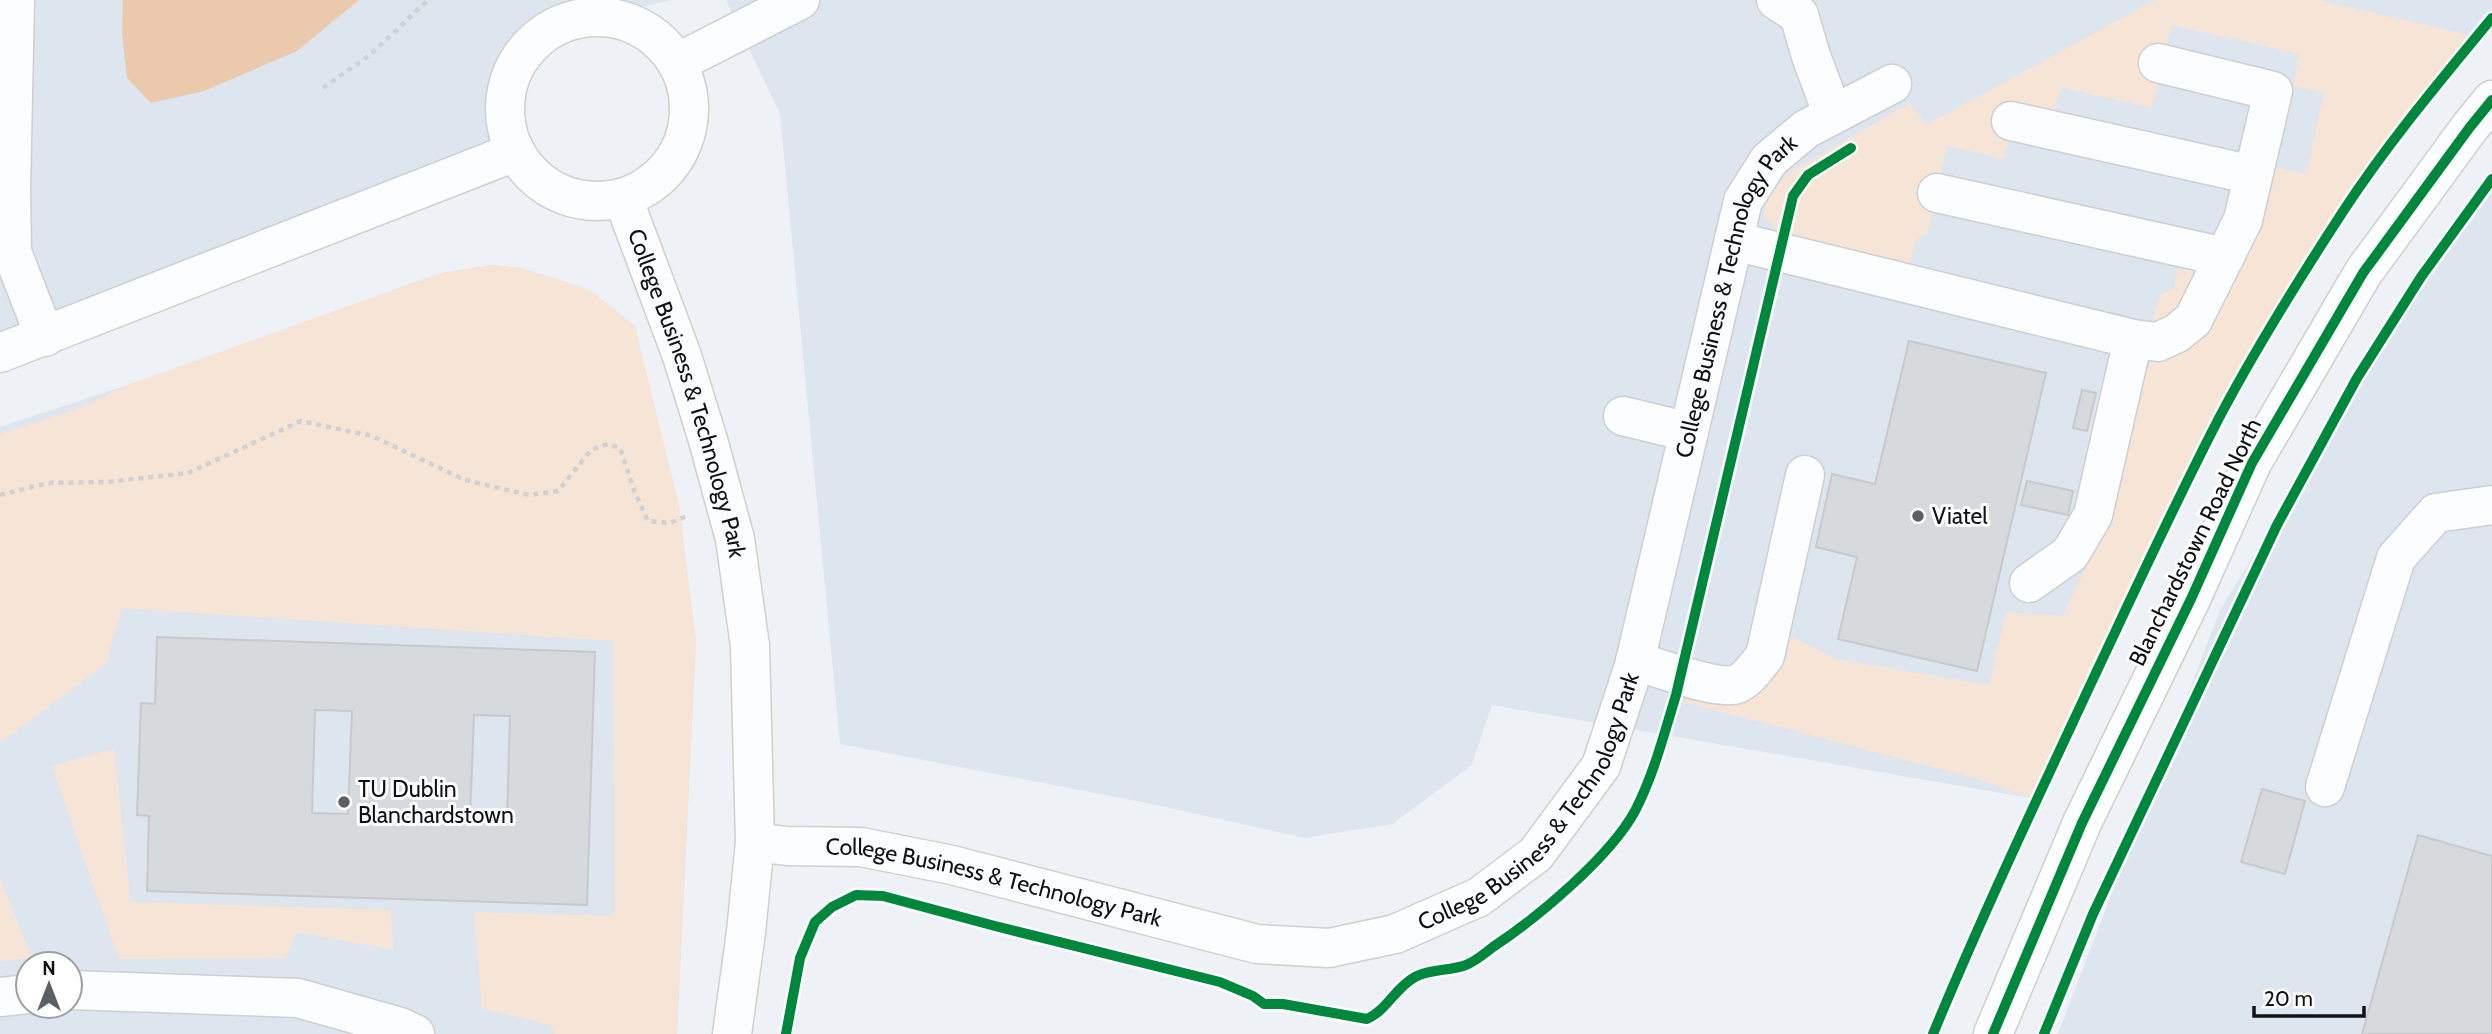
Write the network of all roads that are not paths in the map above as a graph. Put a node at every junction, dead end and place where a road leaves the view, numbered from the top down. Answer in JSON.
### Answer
{"nodes":[{"id":1,"x":15,"y":0,"type":"edge"},
{"id":2,"x":800,"y":0,"type":"edge"},
{"id":3,"x":1798,"y":5,"type":"edge"},
{"id":4,"x":677,"y":63,"type":"junction"},
{"id":5,"x":2158,"y":63,"type":"dead end"},
{"id":6,"x":1892,"y":84,"type":"dead end"},
{"id":7,"x":2492,"y":100,"type":"edge"},
{"id":8,"x":1833,"y":115,"type":"junction"},
{"id":9,"x":2011,"y":121,"type":"dead end"},
{"id":10,"x":6,"y":135,"type":"edge"},
{"id":11,"x":515,"y":152,"type":"junction"},
{"id":12,"x":2253,"y":174,"type":"junction"},
{"id":13,"x":1937,"y":193,"type":"dead end"},
{"id":14,"x":623,"y":198,"type":"junction"},
{"id":15,"x":5,"y":213,"type":"edge"},
{"id":16,"x":1734,"y":241,"type":"junction"},
{"id":17,"x":2225,"y":257,"type":"junction"},
{"id":18,"x":45,"y":337,"type":"junction"},
{"id":19,"x":2133,"y":339,"type":"junction"},
{"id":20,"x":0,"y":353,"type":"edge"},
{"id":21,"x":1623,"y":416,"type":"dead end"},
{"id":22,"x":1689,"y":432,"type":"junction"},
{"id":23,"x":1805,"y":475,"type":"dead end"},
{"id":24,"x":2492,"y":505,"type":"edge"},
{"id":25,"x":2029,"y":583,"type":"dead end"},
{"id":26,"x":1635,"y":661,"type":"junction"},
{"id":27,"x":2325,"y":787,"type":"dead end"},
{"id":28,"x":755,"y":842,"type":"junction"},
{"id":29,"x":84,"y":990,"type":"edge"},
{"id":30,"x":415,"y":1034,"type":"edge"},
{"id":31,"x":732,"y":1034,"type":"edge"},
{"id":32,"x":1993,"y":1034,"type":"edge"}],
"edges":[{"from":1,"to":10,"type":"main road"},
{"from":2,"to":4,"type":"main road"},
{"from":3,"to":8,"type":"main road"},
{"from":4,"to":11,"type":"main road"},
{"from":4,"to":14,"type":"main road"},
{"from":5,"to":12,"type":"main road"},
{"from":6,"to":8,"type":"main road","name":"College Business & Technology Park"},
{"from":7,"to":32,"type":"main road","name":"Blanchardstown Road North"},
{"from":8,"to":16,"type":"main road","name":"College Business & Technology Park"},
{"from":9,"to":12,"type":"main road"},
{"from":10,"to":15,"type":"main road"},
{"from":11,"to":14,"type":"main road"},
{"from":11,"to":18,"type":"main road"},
{"from":12,"to":17,"type":"main road"},
{"from":13,"to":17,"type":"main road"},
{"from":14,"to":28,"type":"main road","name":"College Business & Technology Park"},
{"from":15,"to":18,"type":"main road"},
{"from":16,"to":19,"type":"main road"},
{"from":16,"to":22,"type":"main road","name":"College Business & Technology Park"},
{"from":17,"to":19,"type":"main road"},
{"from":18,"to":20,"type":"main road"},
{"from":19,"to":25,"type":"main road"},
{"from":21,"to":22,"type":"main road"},
{"from":22,"to":26,"type":"main road","name":"College Business & Technology Park"},
{"from":23,"to":26,"type":"main road"},
{"from":24,"to":27,"type":"main road"},
{"from":26,"to":28,"type":"main road","name":"College Business & Technology Park"},
{"from":28,"to":31,"type":"main road","name":"College Business & Technology Park"},
{"from":29,"to":30,"type":"main road"}]}
